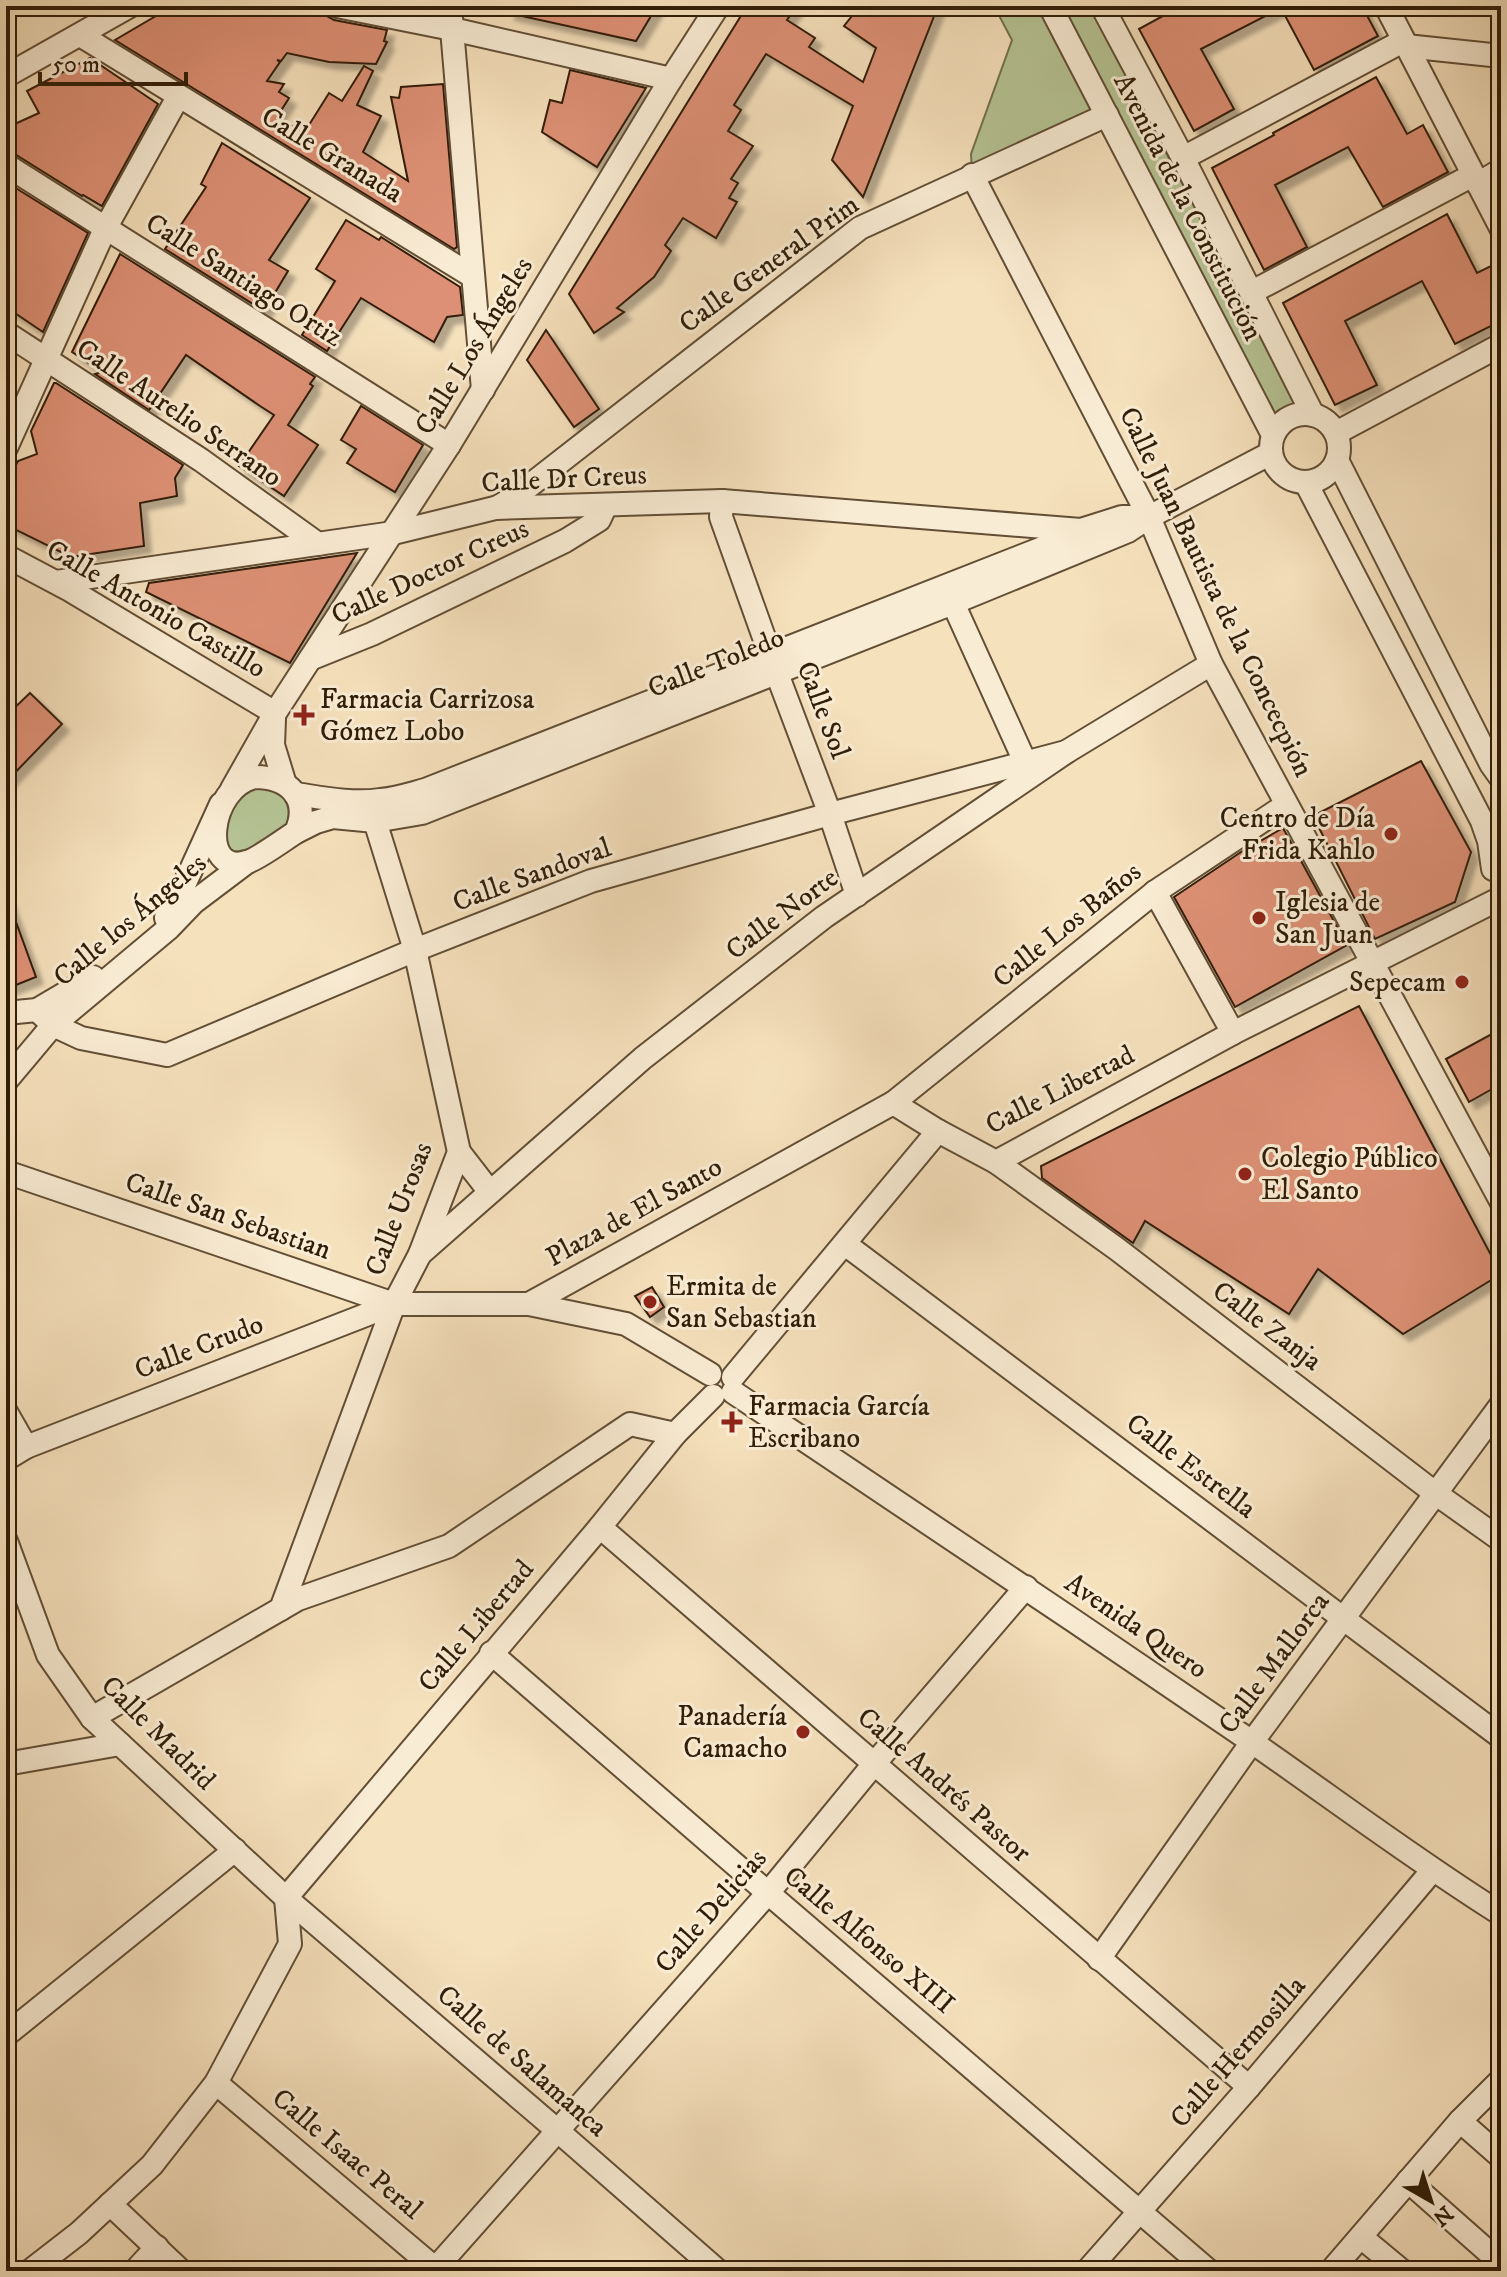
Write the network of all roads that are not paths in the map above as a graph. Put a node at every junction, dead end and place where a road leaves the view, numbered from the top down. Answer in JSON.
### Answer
{"nodes":[{"id":1,"x":130,"y":6,"type":"edge"},
{"id":2,"x":337,"y":6,"type":"edge"},
{"id":3,"x":718,"y":6,"type":"edge"},
{"id":4,"x":1050,"y":6,"type":"edge"},
{"id":5,"x":1102,"y":6,"type":"edge"},
{"id":6,"x":1386,"y":6,"type":"edge"},
{"id":7,"x":451,"y":17,"type":"edge"},
{"id":8,"x":80,"y":35,"type":"junction"},
{"id":9,"x":1405,"y":44,"type":"junction"},
{"id":10,"x":1501,"y":56,"type":"edge"},
{"id":11,"x":6,"y":76,"type":"edge"},
{"id":12,"x":671,"y":79,"type":"junction"},
{"id":13,"x":178,"y":97,"type":"junction"},
{"id":14,"x":1107,"y":115,"type":"junction"},
{"id":15,"x":1183,"y":158,"type":"junction"},
{"id":16,"x":6,"y":165,"type":"edge"},
{"id":17,"x":1501,"y":170,"type":"edge"},
{"id":18,"x":972,"y":175,"type":"junction"},
{"id":19,"x":1475,"y":180,"type":"junction"},
{"id":20,"x":1501,"y":228,"type":"edge"},
{"id":21,"x":105,"y":229,"type":"junction"},
{"id":22,"x":472,"y":276,"type":"junction"},
{"id":23,"x":1252,"y":292,"type":"junction"},
{"id":24,"x":6,"y":333,"type":"edge"},
{"id":25,"x":1501,"y":345,"type":"edge"},
{"id":26,"x":46,"y":360,"type":"junction"},
{"id":27,"x":483,"y":390,"type":"junction"},
{"id":28,"x":1313,"y":415,"type":"junction"},
{"id":29,"x":1336,"y":433,"type":"junction"},
{"id":30,"x":1272,"y":444,"type":"junction"},
{"id":31,"x":449,"y":445,"type":"junction"},
{"id":32,"x":6,"y":448,"type":"edge"},
{"id":33,"x":1337,"y":460,"type":"junction"},
{"id":34,"x":1306,"y":483,"type":"junction"},
{"id":35,"x":722,"y":501,"type":"junction"},
{"id":36,"x":606,"y":505,"type":"junction"},
{"id":37,"x":495,"y":508,"type":"junction"},
{"id":38,"x":1149,"y":517,"type":"junction"},
{"id":39,"x":1081,"y":530,"type":"junction"},
{"id":40,"x":393,"y":533,"type":"junction"},
{"id":41,"x":318,"y":544,"type":"junction"},
{"id":42,"x":6,"y":556,"type":"edge"},
{"id":43,"x":56,"y":582,"type":"junction"},
{"id":44,"x":953,"y":603,"type":"junction"},
{"id":45,"x":310,"y":659,"type":"junction"},
{"id":46,"x":773,"y":663,"type":"junction"},
{"id":47,"x":1211,"y":664,"type":"junction"},
{"id":48,"x":275,"y":713,"type":"junction"},
{"id":49,"x":1066,"y":752,"type":"junction"},
{"id":50,"x":1026,"y":764,"type":"junction"},
{"id":51,"x":1501,"y":778,"type":"edge"},
{"id":52,"x":289,"y":788,"type":"junction"},
{"id":53,"x":226,"y":797,"type":"junction"},
{"id":54,"x":1286,"y":805,"type":"junction"},
{"id":55,"x":830,"y":814,"type":"junction"},
{"id":56,"x":375,"y":821,"type":"junction"},
{"id":57,"x":296,"y":832,"type":"junction"},
{"id":58,"x":247,"y":862,"type":"junction"},
{"id":59,"x":1497,"y":862,"type":"edge"},
{"id":60,"x":1155,"y":892,"type":"junction"},
{"id":61,"x":857,"y":895,"type":"junction"},
{"id":62,"x":1498,"y":906,"type":"edge"},
{"id":63,"x":415,"y":950,"type":"junction"},
{"id":64,"x":1373,"y":963,"type":"junction"},
{"id":65,"x":6,"y":1013,"type":"edge"},
{"id":66,"x":45,"y":1017,"type":"junction"},
{"id":67,"x":1233,"y":1033,"type":"junction"},
{"id":68,"x":6,"y":1081,"type":"edge"},
{"id":69,"x":893,"y":1103,"type":"junction"},
{"id":70,"x":938,"y":1131,"type":"junction"},
{"id":71,"x":459,"y":1152,"type":"junction"},
{"id":72,"x":996,"y":1162,"type":"junction"},
{"id":73,"x":6,"y":1172,"type":"edge"},
{"id":74,"x":490,"y":1192,"type":"junction"},
{"id":75,"x":1501,"y":1201,"type":"edge"},
{"id":76,"x":845,"y":1244,"type":"junction"},
{"id":77,"x":420,"y":1254,"type":"junction"},
{"id":78,"x":394,"y":1304,"type":"junction"},
{"id":79,"x":529,"y":1304,"type":"junction"},
{"id":80,"x":722,"y":1385,"type":"junction"},
{"id":81,"x":1501,"y":1405,"type":"edge"},
{"id":82,"x":6,"y":1412,"type":"edge"},
{"id":83,"x":675,"y":1434,"type":"junction"},
{"id":84,"x":26,"y":1447,"type":"junction"},
{"id":85,"x":6,"y":1459,"type":"edge"},
{"id":86,"x":1435,"y":1493,"type":"junction"},
{"id":87,"x":600,"y":1527,"type":"junction"},
{"id":88,"x":1501,"y":1540,"type":"edge"},
{"id":89,"x":6,"y":1541,"type":"edge"},
{"id":90,"x":1026,"y":1587,"type":"junction"},
{"id":91,"x":281,"y":1609,"type":"junction"},
{"id":92,"x":1344,"y":1618,"type":"junction"},
{"id":93,"x":491,"y":1653,"type":"junction"},
{"id":94,"x":92,"y":1718,"type":"junction"},
{"id":95,"x":1501,"y":1737,"type":"edge"},
{"id":96,"x":1252,"y":1742,"type":"junction"},
{"id":97,"x":120,"y":1744,"type":"junction"},
{"id":98,"x":6,"y":1764,"type":"edge"},
{"id":99,"x":874,"y":1764,"type":"junction"},
{"id":100,"x":235,"y":1850,"type":"junction"},
{"id":101,"x":1432,"y":1871,"type":"junction"},
{"id":102,"x":768,"y":1893,"type":"junction"},
{"id":103,"x":286,"y":1898,"type":"junction"},
{"id":104,"x":1501,"y":1914,"type":"edge"},
{"id":105,"x":1099,"y":1959,"type":"junction"},
{"id":106,"x":6,"y":2035,"type":"edge"},
{"id":107,"x":1501,"y":2080,"type":"edge"},
{"id":108,"x":216,"y":2083,"type":"junction"},
{"id":109,"x":1249,"y":2087,"type":"junction"},
{"id":110,"x":1460,"y":2121,"type":"junction"},
{"id":111,"x":558,"y":2131,"type":"junction"},
{"id":112,"x":1501,"y":2157,"type":"edge"},
{"id":113,"x":1408,"y":2181,"type":"junction"},
{"id":114,"x":110,"y":2204,"type":"junction"},
{"id":115,"x":1140,"y":2210,"type":"junction"},
{"id":116,"x":1361,"y":2237,"type":"junction"},
{"id":117,"x":157,"y":2247,"type":"junction"},
{"id":118,"x":1501,"y":2263,"type":"edge"},
{"id":119,"x":437,"y":2270,"type":"edge"},
{"id":120,"x":30,"y":2271,"type":"edge"},
{"id":121,"x":135,"y":2271,"type":"edge"},
{"id":122,"x":181,"y":2271,"type":"edge"},
{"id":123,"x":718,"y":2271,"type":"edge"},
{"id":124,"x":1087,"y":2271,"type":"edge"},
{"id":125,"x":1209,"y":2271,"type":"edge"},
{"id":126,"x":1331,"y":2271,"type":"edge"},
{"id":127,"x":1402,"y":2271,"type":"edge"}],
"edges":[{"from":1,"to":8,"type":"street"},
{"from":2,"to":7,"type":"street"},
{"from":3,"to":12,"type":"street","name":"Calle Los Ángeles"},
{"from":4,"to":14,"type":"street","name":"Avenida de la Constitución"},
{"from":5,"to":15,"type":"street","name":"Avenida de la Constitución"},
{"from":6,"to":9,"type":"street"},
{"from":7,"to":12,"type":"street"},
{"from":7,"to":22,"type":"street"},
{"from":8,"to":11,"type":"street"},
{"from":8,"to":13,"type":"street","name":"Calle Granada"},
{"from":9,"to":10,"type":"street"},
{"from":9,"to":15,"type":"street"},
{"from":9,"to":19,"type":"street"},
{"from":12,"to":27,"type":"street","name":"Calle Los Ángeles"},
{"from":13,"to":21,"type":"street"},
{"from":13,"to":22,"type":"street","name":"Calle Granada"},
{"from":14,"to":18,"type":"street","name":"Calle General Prim"},
{"from":14,"to":30,"type":"street","name":"Avenida de la Constitución"},
{"from":15,"to":23,"type":"street","name":"Avenida de la Constitución"},
{"from":16,"to":21,"type":"street","name":"Calle Santiago Ortiz"},
{"from":17,"to":19,"type":"street"},
{"from":18,"to":37,"type":"street","name":"Calle General Prim"},
{"from":18,"to":38,"type":"street","name":"Calle Juan Bautista de la Concecpión"},
{"from":19,"to":20,"type":"street"},
{"from":19,"to":23,"type":"street"},
{"from":21,"to":26,"type":"street"},
{"from":21,"to":31,"type":"street","name":"Calle Santiago Ortiz"},
{"from":22,"to":27,"type":"street"},
{"from":23,"to":28,"type":"street","name":"Avenida de la Constitución"},
{"from":24,"to":26,"type":"street","name":"Calle Aurelio Serrano"},
{"from":25,"to":29,"type":"street"},
{"from":26,"to":32,"type":"street"},
{"from":26,"to":41,"type":"street","name":"Calle Aurelio Serrano"},
{"from":27,"to":31,"type":"street","name":"Calle Los Ángeles"},
{"from":28,"to":29,"type":"street"},
{"from":28,"to":30,"type":"street"},
{"from":29,"to":33,"type":"street"},
{"from":30,"to":34,"type":"street"},
{"from":30,"to":38,"type":"street","name":"Calle Toledo"},
{"from":31,"to":40,"type":"street","name":"Calle Los Ángeles"},
{"from":33,"to":34,"type":"street"},
{"from":33,"to":51,"type":"street"},
{"from":34,"to":59,"type":"street"},
{"from":35,"to":36,"type":"street","name":"Calle Dr Creus"},
{"from":35,"to":39,"type":"street","name":"Calle Dr Creus"},
{"from":35,"to":46,"type":"street","name":"Calle Sol"},
{"from":36,"to":37,"type":"street","name":"Calle Dr Creus"},
{"from":36,"to":45,"type":"street","name":"Calle Doctor Creus"},
{"from":37,"to":40,"type":"street","name":"Calle Dr Creus"},
{"from":38,"to":39,"type":"street","name":"Calle Toledo"},
{"from":38,"to":44,"type":"street","name":"Calle Toledo"},
{"from":38,"to":47,"type":"street","name":"Calle Juan Bautista de la Concecpión"},
{"from":39,"to":46,"type":"street","name":"Calle Toledo"},
{"from":40,"to":41,"type":"street","name":"Calle Dr Creus"},
{"from":40,"to":45,"type":"street","name":"Calle Los Ángeles"},
{"from":41,"to":43,"type":"street","name":"Calle Dr Creus"},
{"from":42,"to":43,"type":"street","name":"Calle Antonio Castillo"},
{"from":43,"to":48,"type":"street","name":"Calle Antonio Castillo"},
{"from":44,"to":46,"type":"street","name":"Calle Toledo"},
{"from":44,"to":50,"type":"street"},
{"from":45,"to":48,"type":"street","name":"Calle Los Ángeles"},
{"from":46,"to":52,"type":"street","name":"Calle Toledo"},
{"from":46,"to":55,"type":"street","name":"Calle Sol"},
{"from":46,"to":56,"type":"street","name":"Calle Toledo"},
{"from":47,"to":49,"type":"street","name":"Calle Norte"},
{"from":47,"to":54,"type":"street","name":"Calle Juan Bautista de la Concecpión"},
{"from":48,"to":52,"type":"street"},
{"from":48,"to":53,"type":"street","name":"Calle Los Ángeles"},
{"from":49,"to":50,"type":"street","name":"Calle Sandoval"},
{"from":49,"to":61,"type":"street","name":"Calle Norte"},
{"from":50,"to":55,"type":"street","name":"Calle Sandoval"},
{"from":52,"to":53,"type":"street"},
{"from":52,"to":57,"type":"street"},
{"from":53,"to":58,"type":"street"},
{"from":53,"to":66,"type":"street","name":"Calle Los Ángeles"},
{"from":54,"to":60,"type":"street","name":"Calle Los Baños"},
{"from":54,"to":64,"type":"street","name":"Calle Juan Bautista de la Concecpión"},
{"from":55,"to":61,"type":"street","name":"Calle Sol"},
{"from":55,"to":63,"type":"street","name":"Calle Sandoval"},
{"from":56,"to":57,"type":"street","name":"Calle Toledo"},
{"from":56,"to":63,"type":"street","name":"Calle Urosas"},
{"from":57,"to":58,"type":"street"},
{"from":58,"to":66,"type":"street","name":"Calle los Ángeles"},
{"from":59,"to":62,"type":"street"},
{"from":60,"to":67,"type":"street"},
{"from":60,"to":69,"type":"street","name":"Calle Los Baños"},
{"from":61,"to":74,"type":"street","name":"Calle Norte"},
{"from":62,"to":64,"type":"street","name":"Calle Libertad"},
{"from":63,"to":66,"type":"street","name":"Calle Sandoval"},
{"from":63,"to":71,"type":"street","name":"Calle Urosas"},
{"from":64,"to":67,"type":"street","name":"Calle Libertad"},
{"from":64,"to":75,"type":"street","name":"Calle Juan Bautista de la Concecpión"},
{"from":65,"to":66,"type":"street"},
{"from":66,"to":68,"type":"street"},
{"from":67,"to":72,"type":"street","name":"Calle Libertad"},
{"from":69,"to":70,"type":"street"},
{"from":69,"to":79,"type":"street","name":"Plaza de El Santo"},
{"from":70,"to":72,"type":"street","name":"Calle Libertad"},
{"from":70,"to":76,"type":"street","name":"Calle Libertad"},
{"from":71,"to":74,"type":"street"},
{"from":71,"to":77,"type":"street","name":"Calle Urosas"},
{"from":72,"to":86,"type":"street","name":"Calle Zanja"},
{"from":73,"to":78,"type":"street","name":"Calle San Sebastian"},
{"from":74,"to":77,"type":"street","name":"Calle Norte"},
{"from":76,"to":80,"type":"street","name":"Calle Libertad"},
{"from":76,"to":92,"type":"street","name":"Calle Estrella"},
{"from":77,"to":78,"type":"street","name":"Calle Urosas"},
{"from":78,"to":79,"type":"street","name":"Calle San Sebastian"},
{"from":78,"to":84,"type":"street","name":"Calle Crudo"},
{"from":78,"to":91,"type":"street","name":"Calle Urosas"},
{"from":79,"to":80,"type":"street","name":"Plaza de El Santo"},
{"from":80,"to":83,"type":"street","name":"Calle Libertad"},
{"from":80,"to":90,"type":"street","name":"Avenida Quero"},
{"from":81,"to":86,"type":"street","name":"Calle Mallorca"},
{"from":82,"to":84,"type":"street"},
{"from":83,"to":87,"type":"street","name":"Calle Libertad"},
{"from":83,"to":91,"type":"street"},
{"from":84,"to":85,"type":"street"},
{"from":86,"to":88,"type":"street","name":"Calle Zanja"},
{"from":86,"to":92,"type":"street","name":"Calle Mallorca"},
{"from":87,"to":93,"type":"street","name":"Calle Libertad"},
{"from":87,"to":99,"type":"street","name":"Calle Andrés Pastor"},
{"from":89,"to":94,"type":"street","name":"Calle Madrid"},
{"from":90,"to":96,"type":"street","name":"Avenida Quero"},
{"from":90,"to":99,"type":"street","name":"Calle Delicias"},
{"from":91,"to":94,"type":"street"},
{"from":92,"to":95,"type":"street","name":"Calle Estrella"},
{"from":92,"to":96,"type":"street","name":"Calle Mallorca"},
{"from":93,"to":102,"type":"street","name":"Calle Alfonso XIII"},
{"from":93,"to":103,"type":"street","name":"Calle Libertad"},
{"from":94,"to":97,"type":"street","name":"Calle Madrid"},
{"from":96,"to":101,"type":"street","name":"Avenida Quero"},
{"from":96,"to":105,"type":"street","name":"Calle Mallorca"},
{"from":97,"to":98,"type":"street"},
{"from":97,"to":100,"type":"street","name":"Calle Madrid"},
{"from":99,"to":102,"type":"street","name":"Calle Delicias"},
{"from":99,"to":105,"type":"street","name":"Calle Andrés Pastor"},
{"from":100,"to":103,"type":"street","name":"Calle Madrid"},
{"from":100,"to":106,"type":"street"},
{"from":101,"to":104,"type":"street","name":"Avenida Quero"},
{"from":101,"to":109,"type":"street","name":"Calle Hermosilla"},
{"from":102,"to":111,"type":"street","name":"Calle Delicias"},
{"from":102,"to":115,"type":"street","name":"Calle Alfonso XIII"},
{"from":103,"to":108,"type":"street"},
{"from":103,"to":111,"type":"street","name":"Calle de Salamanca"},
{"from":105,"to":109,"type":"street","name":"Calle Andrés Pastor"},
{"from":107,"to":110,"type":"street"},
{"from":108,"to":114,"type":"street"},
{"from":108,"to":119,"type":"street","name":"Calle Isaac Peral"},
{"from":109,"to":115,"type":"street","name":"Calle Hermosilla"},
{"from":110,"to":112,"type":"street"},
{"from":110,"to":113,"type":"street"},
{"from":111,"to":119,"type":"street","name":"Calle Delicias"},
{"from":111,"to":123,"type":"street","name":"Calle de Salamanca"},
{"from":113,"to":116,"type":"street"},
{"from":113,"to":118,"type":"street"},
{"from":114,"to":117,"type":"street"},
{"from":114,"to":120,"type":"street"},
{"from":115,"to":124,"type":"street","name":"Calle Hermosilla"},
{"from":115,"to":125,"type":"street","name":"Calle Alfonso XIII"},
{"from":116,"to":126,"type":"street"},
{"from":116,"to":127,"type":"street"},
{"from":117,"to":121,"type":"street"},
{"from":117,"to":122,"type":"street"}]}
